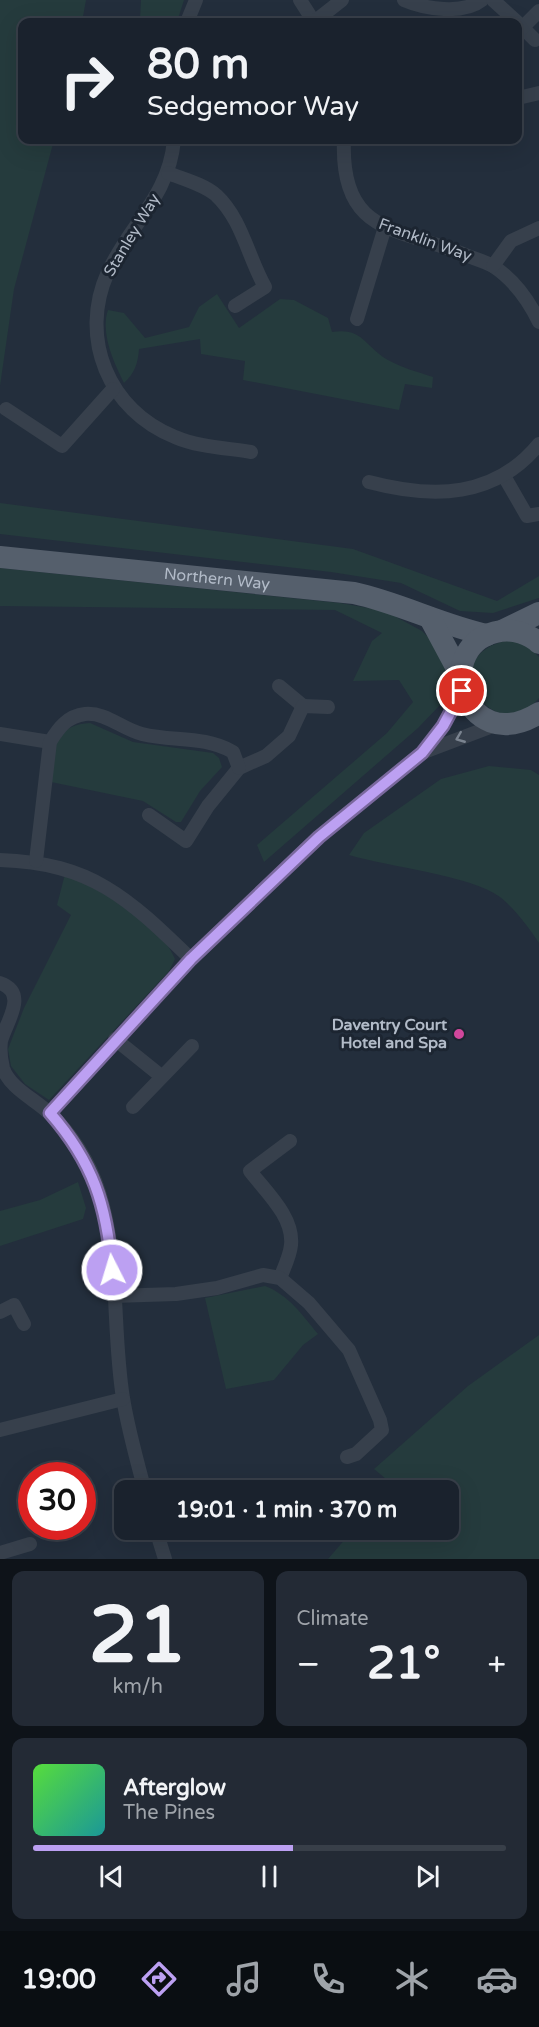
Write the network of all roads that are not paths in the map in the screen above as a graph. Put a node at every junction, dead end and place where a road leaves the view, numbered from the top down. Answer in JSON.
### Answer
{"nodes":[{"id":1,"x":196,"y":0,"type":"edge"},
{"id":2,"x":300,"y":0,"type":"edge"},
{"id":3,"x":342,"y":0,"type":"edge"},
{"id":4,"x":404,"y":0,"type":"edge"},
{"id":5,"x":482,"y":0,"type":"edge"},
{"id":6,"x":493,"y":0,"type":"edge"},
{"id":7,"x":539,"y":11,"type":"edge"},
{"id":8,"x":189,"y":18,"type":"edge"},
{"id":9,"x":311,"y":18,"type":"edge"},
{"id":10,"x":319,"y":18,"type":"edge"},
{"id":11,"x":512,"y":18,"type":"edge"},
{"id":12,"x":522,"y":22,"type":"edge"},
{"id":13,"x":522,"y":27,"type":"edge"},
{"id":14,"x":535,"y":40,"type":"dead end"},
{"id":15,"x":539,"y":93,"type":"edge"},
{"id":16,"x":522,"y":97,"type":"edge"},
{"id":17,"x":173,"y":144,"type":"edge"},
{"id":18,"x":344,"y":144,"type":"edge"},
{"id":19,"x":168,"y":173,"type":"junction"},
{"id":20,"x":385,"y":227,"type":"junction"},
{"id":21,"x":539,"y":228,"type":"edge"},
{"id":22,"x":493,"y":266,"type":"junction"},
{"id":23,"x":235,"y":306,"type":"dead end"},
{"id":24,"x":357,"y":319,"type":"dead end"},
{"id":25,"x":539,"y":322,"type":"edge"},
{"id":26,"x":113,"y":389,"type":"junction"},
{"id":27,"x":6,"y":410,"type":"dead end"},
{"id":28,"x":539,"y":444,"type":"edge"},
{"id":29,"x":251,"y":452,"type":"dead end"},
{"id":30,"x":504,"y":476,"type":"junction"},
{"id":31,"x":369,"y":482,"type":"dead end"},
{"id":32,"x":539,"y":514,"type":"edge"},
{"id":33,"x":0,"y":557,"type":"edge"},
{"id":34,"x":539,"y":613,"type":"edge"},
{"id":35,"x":430,"y":618,"type":"junction"},
{"id":36,"x":496,"y":633,"type":"junction"},
{"id":37,"x":539,"y":643,"type":"edge"},
{"id":38,"x":461,"y":683,"type":"junction"},
{"id":39,"x":279,"y":686,"type":"dead end"},
{"id":40,"x":303,"y":706,"type":"junction"},
{"id":41,"x":328,"y":708,"type":"dead end"},
{"id":42,"x":539,"y":713,"type":"edge"},
{"id":43,"x":507,"y":724,"type":"junction"},
{"id":44,"x":0,"y":734,"type":"edge"},
{"id":45,"x":539,"y":734,"type":"edge"},
{"id":46,"x":50,"y":742,"type":"junction"},
{"id":47,"x":422,"y":753,"type":"junction"},
{"id":48,"x":239,"y":768,"type":"junction"},
{"id":49,"x":149,"y":815,"type":"dead end"},
{"id":50,"x":0,"y":860,"type":"edge"},
{"id":51,"x":36,"y":861,"type":"junction"},
{"id":52,"x":191,"y":959,"type":"junction"},
{"id":53,"x":0,"y":983,"type":"edge"},
{"id":54,"x":116,"y":1039,"type":"junction"},
{"id":55,"x":192,"y":1046,"type":"dead end"},
{"id":56,"x":161,"y":1076,"type":"junction"},
{"id":57,"x":133,"y":1107,"type":"dead end"},
{"id":58,"x":50,"y":1113,"type":"junction"},
{"id":59,"x":290,"y":1141,"type":"dead end"},
{"id":60,"x":280,"y":1278,"type":"junction"},
{"id":61,"x":113,"y":1296,"type":"junction"},
{"id":62,"x":0,"y":1312,"type":"edge"},
{"id":63,"x":24,"y":1324,"type":"dead end"},
{"id":64,"x":123,"y":1399,"type":"junction"},
{"id":65,"x":0,"y":1430,"type":"edge"},
{"id":66,"x":347,"y":1457,"type":"dead end"},
{"id":67,"x":142,"y":1480,"type":"edge"},
{"id":68,"x":159,"y":1540,"type":"edge"},
{"id":69,"x":30,"y":1544,"type":"dead end"},
{"id":70,"x":0,"y":1553,"type":"edge"},
{"id":71,"x":165,"y":1559,"type":"edge"}],
"edges":[{"from":1,"to":8,"type":"street"},
{"from":2,"to":9,"type":"street"},
{"from":3,"to":10,"type":"street"},
{"from":4,"to":5,"type":"street"},
{"from":6,"to":11,"type":"street"},
{"from":7,"to":12,"type":"street"},
{"from":13,"to":14,"type":"street"},
{"from":15,"to":16,"type":"street"},
{"from":17,"to":19,"type":"street","name":"Stanley Way"},
{"from":18,"to":20,"type":"street","name":"Franklin Way"},
{"from":19,"to":23,"type":"street"},
{"from":19,"to":26,"type":"street","name":"Stanley Way"},
{"from":20,"to":22,"type":"street","name":"Franklin Way"},
{"from":20,"to":24,"type":"street"},
{"from":21,"to":22,"type":"street"},
{"from":22,"to":25,"type":"street","name":"Franklin Way"},
{"from":26,"to":27,"type":"street"},
{"from":26,"to":29,"type":"street","name":"Stanley Way"},
{"from":28,"to":30,"type":"street"},
{"from":30,"to":31,"type":"street"},
{"from":30,"to":32,"type":"street"},
{"from":33,"to":35,"type":"main road","name":"Northern Way"},
{"from":34,"to":36,"type":"main road"},
{"from":35,"to":36,"type":"main road","name":"Northern Way"},
{"from":35,"to":38,"type":"main road"},
{"from":36,"to":37,"type":"main road","name":"Northern Way"},
{"from":36,"to":38,"type":"main road"},
{"from":38,"to":43,"type":"main road"},
{"from":38,"to":47,"type":"street"},
{"from":39,"to":40,"type":"street"},
{"from":40,"to":41,"type":"street"},
{"from":40,"to":48,"type":"street"},
{"from":42,"to":43,"type":"main road"},
{"from":43,"to":45,"type":"main road"},
{"from":43,"to":47,"type":"street","one_way":true},
{"from":44,"to":46,"type":"street"},
{"from":46,"to":48,"type":"street"},
{"from":46,"to":51,"type":"street"},
{"from":47,"to":52,"type":"street"},
{"from":48,"to":49,"type":"street"},
{"from":50,"to":51,"type":"street"},
{"from":51,"to":52,"type":"street"},
{"from":52,"to":54,"type":"street"},
{"from":53,"to":58,"type":"street"},
{"from":54,"to":56,"type":"street"},
{"from":54,"to":58,"type":"street"},
{"from":55,"to":56,"type":"street"},
{"from":56,"to":57,"type":"street"},
{"from":58,"to":61,"type":"street"},
{"from":59,"to":60,"type":"street"},
{"from":60,"to":61,"type":"street"},
{"from":60,"to":66,"type":"street"},
{"from":61,"to":64,"type":"street"},
{"from":62,"to":63,"type":"street"},
{"from":64,"to":65,"type":"street"},
{"from":64,"to":67,"type":"street"},
{"from":68,"to":71,"type":"street"},
{"from":69,"to":70,"type":"street"}]}
